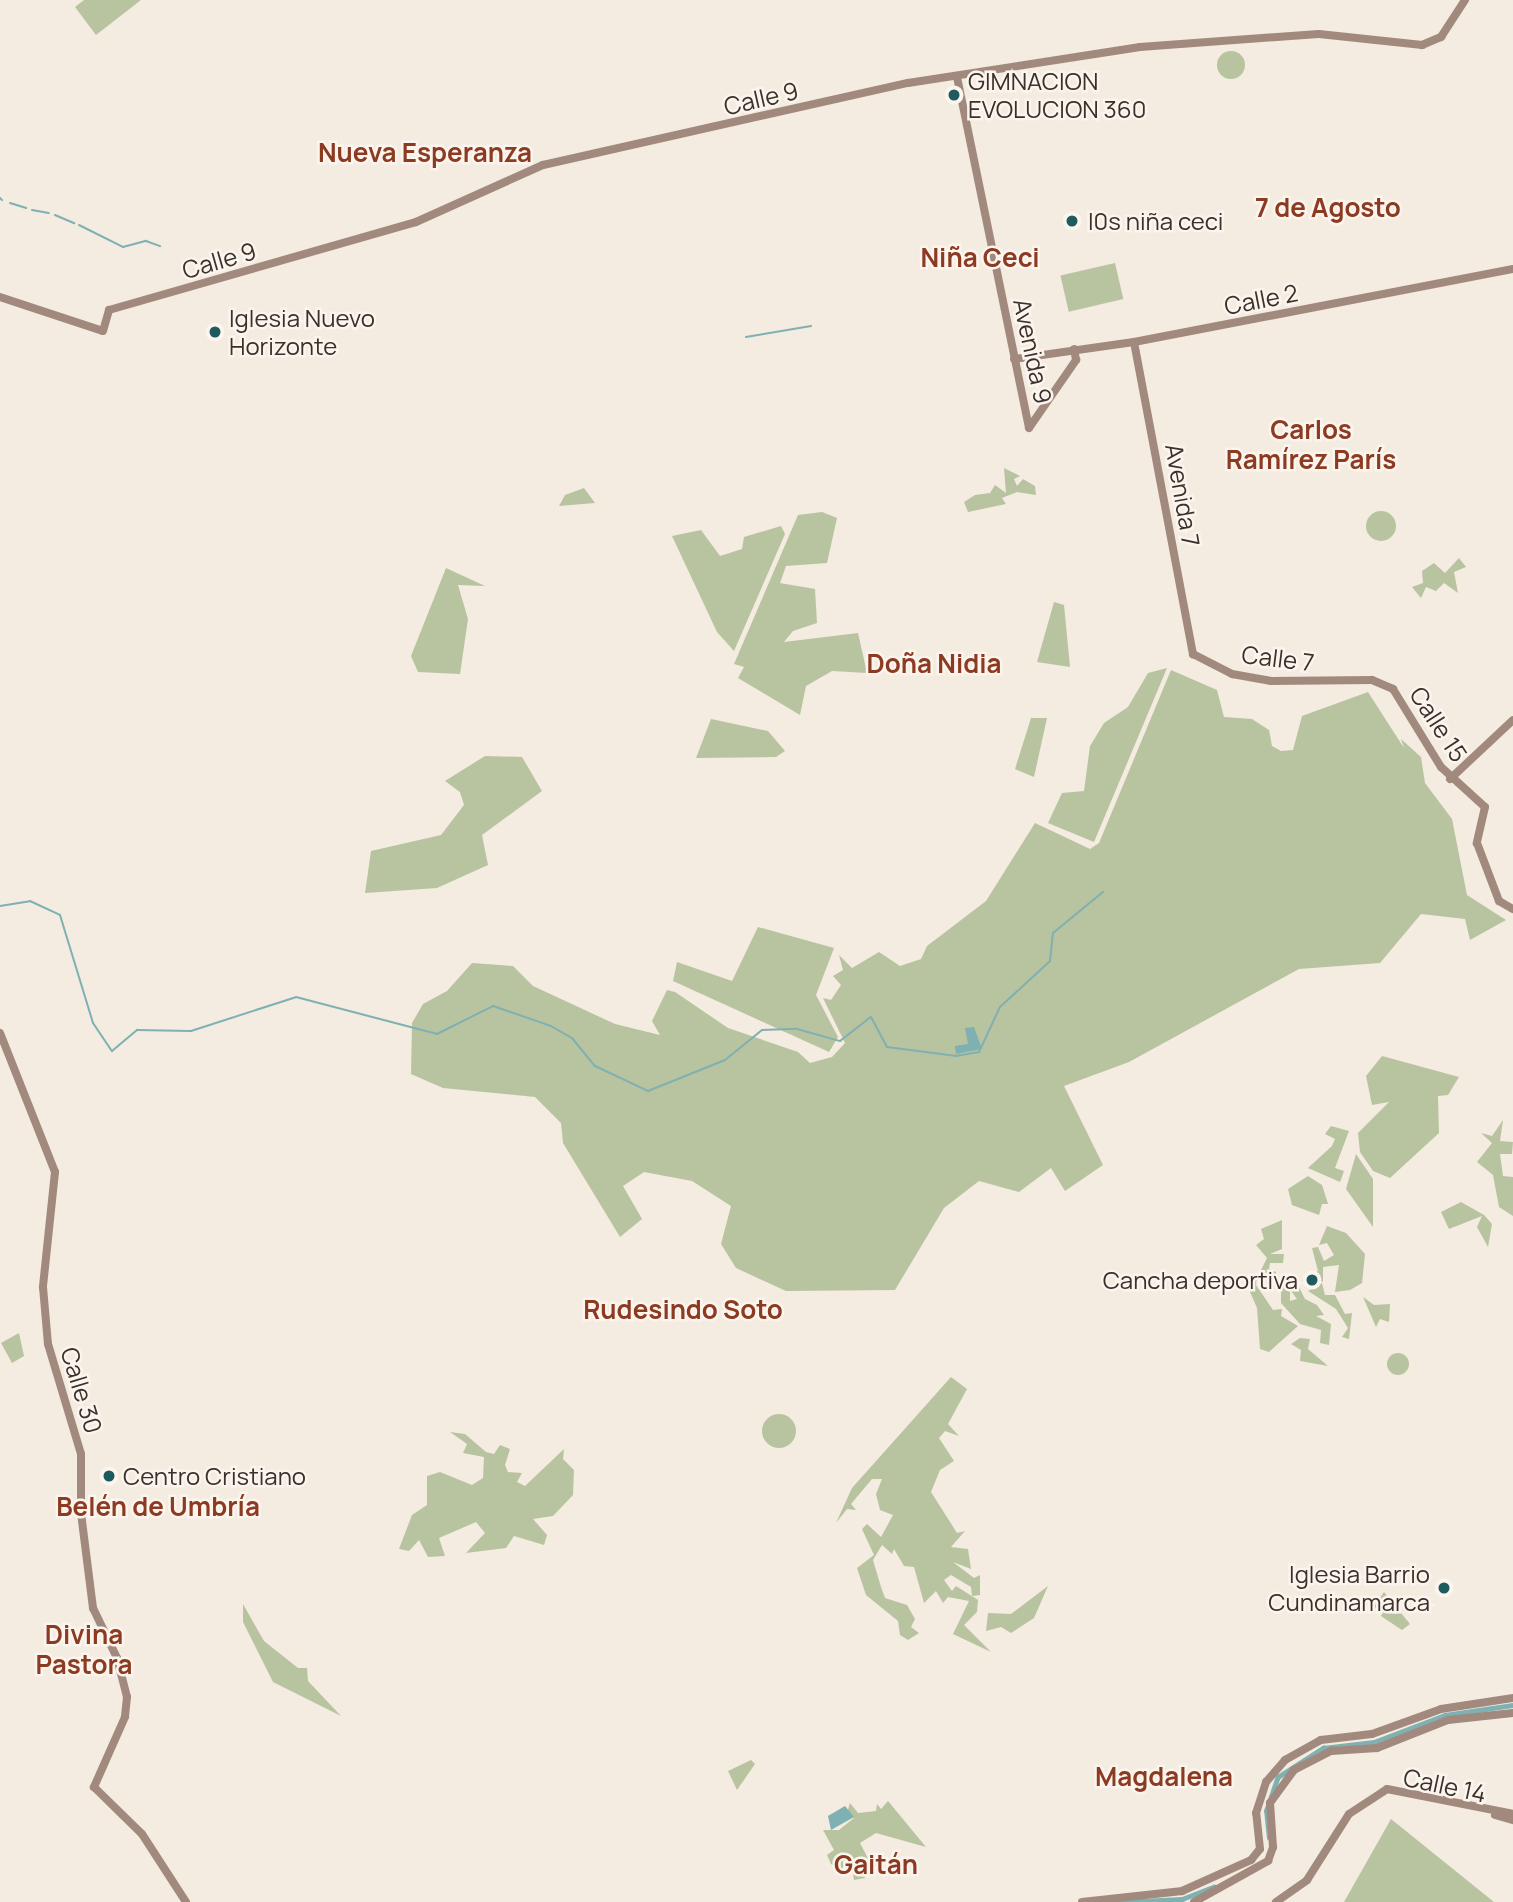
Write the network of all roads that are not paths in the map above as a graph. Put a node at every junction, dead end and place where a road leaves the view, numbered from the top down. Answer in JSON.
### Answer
{"nodes":[{"id":1,"x":1465,"y":0,"type":"edge"},
{"id":2,"x":957,"y":77,"type":"junction"},
{"id":3,"x":1513,"y":269,"type":"edge"},
{"id":4,"x":0,"y":297,"type":"edge"},
{"id":5,"x":1134,"y":342,"type":"junction"},
{"id":6,"x":1074,"y":349,"type":"junction"},
{"id":7,"x":1014,"y":359,"type":"junction"},
{"id":8,"x":1193,"y":654,"type":"joint"},
{"id":9,"x":1362,"y":680,"type":"joint"},
{"id":10,"x":1513,"y":720,"type":"edge"},
{"id":11,"x":1450,"y":779,"type":"junction"},
{"id":12,"x":1513,"y":909,"type":"edge"},
{"id":13,"x":0,"y":1033,"type":"edge"},
{"id":14,"x":1513,"y":1698,"type":"edge"},
{"id":15,"x":1513,"y":1713,"type":"edge"},
{"id":16,"x":1379,"y":1792,"type":"junction"},
{"id":17,"x":1513,"y":1814,"type":"edge"},
{"id":18,"x":1513,"y":1820,"type":"edge"},
{"id":19,"x":186,"y":1902,"type":"edge"},
{"id":20,"x":1082,"y":1902,"type":"edge"},
{"id":21,"x":1194,"y":1902,"type":"edge"},
{"id":22,"x":1276,"y":1902,"type":"edge"}],
"edges":[{"from":1,"to":2,"type":"main road","name":"Calle 9"},
{"from":2,"to":4,"type":"main road","name":"Calle 9"},
{"from":2,"to":7,"type":"main road","name":"Avenida 9"},
{"from":3,"to":5,"type":"main road","name":"Calle 2"},
{"from":5,"to":6,"type":"main road","name":"Calle 2"},
{"from":5,"to":8,"type":"main road","name":"Avenida 7"},
{"from":6,"to":7,"type":"main road","name":"Calle 2"},
{"from":6,"to":7,"type":"main road","name":"Avenida 9"},
{"from":8,"to":9,"type":"main road","name":"Calle 7"},
{"from":9,"to":11,"type":"main road","name":"Calle 15"},
{"from":10,"to":11,"type":"main road"},
{"from":11,"to":12,"type":"main road","name":"Calle 15"},
{"from":13,"to":19,"type":"main road","name":"Calle 30"},
{"from":14,"to":20,"type":"main road"},
{"from":15,"to":21,"type":"main road"},
{"from":16,"to":17,"type":"main road","name":"Calle 14"},
{"from":16,"to":18,"type":"main road","name":"Calle 14"},
{"from":16,"to":22,"type":"main road"}]}
